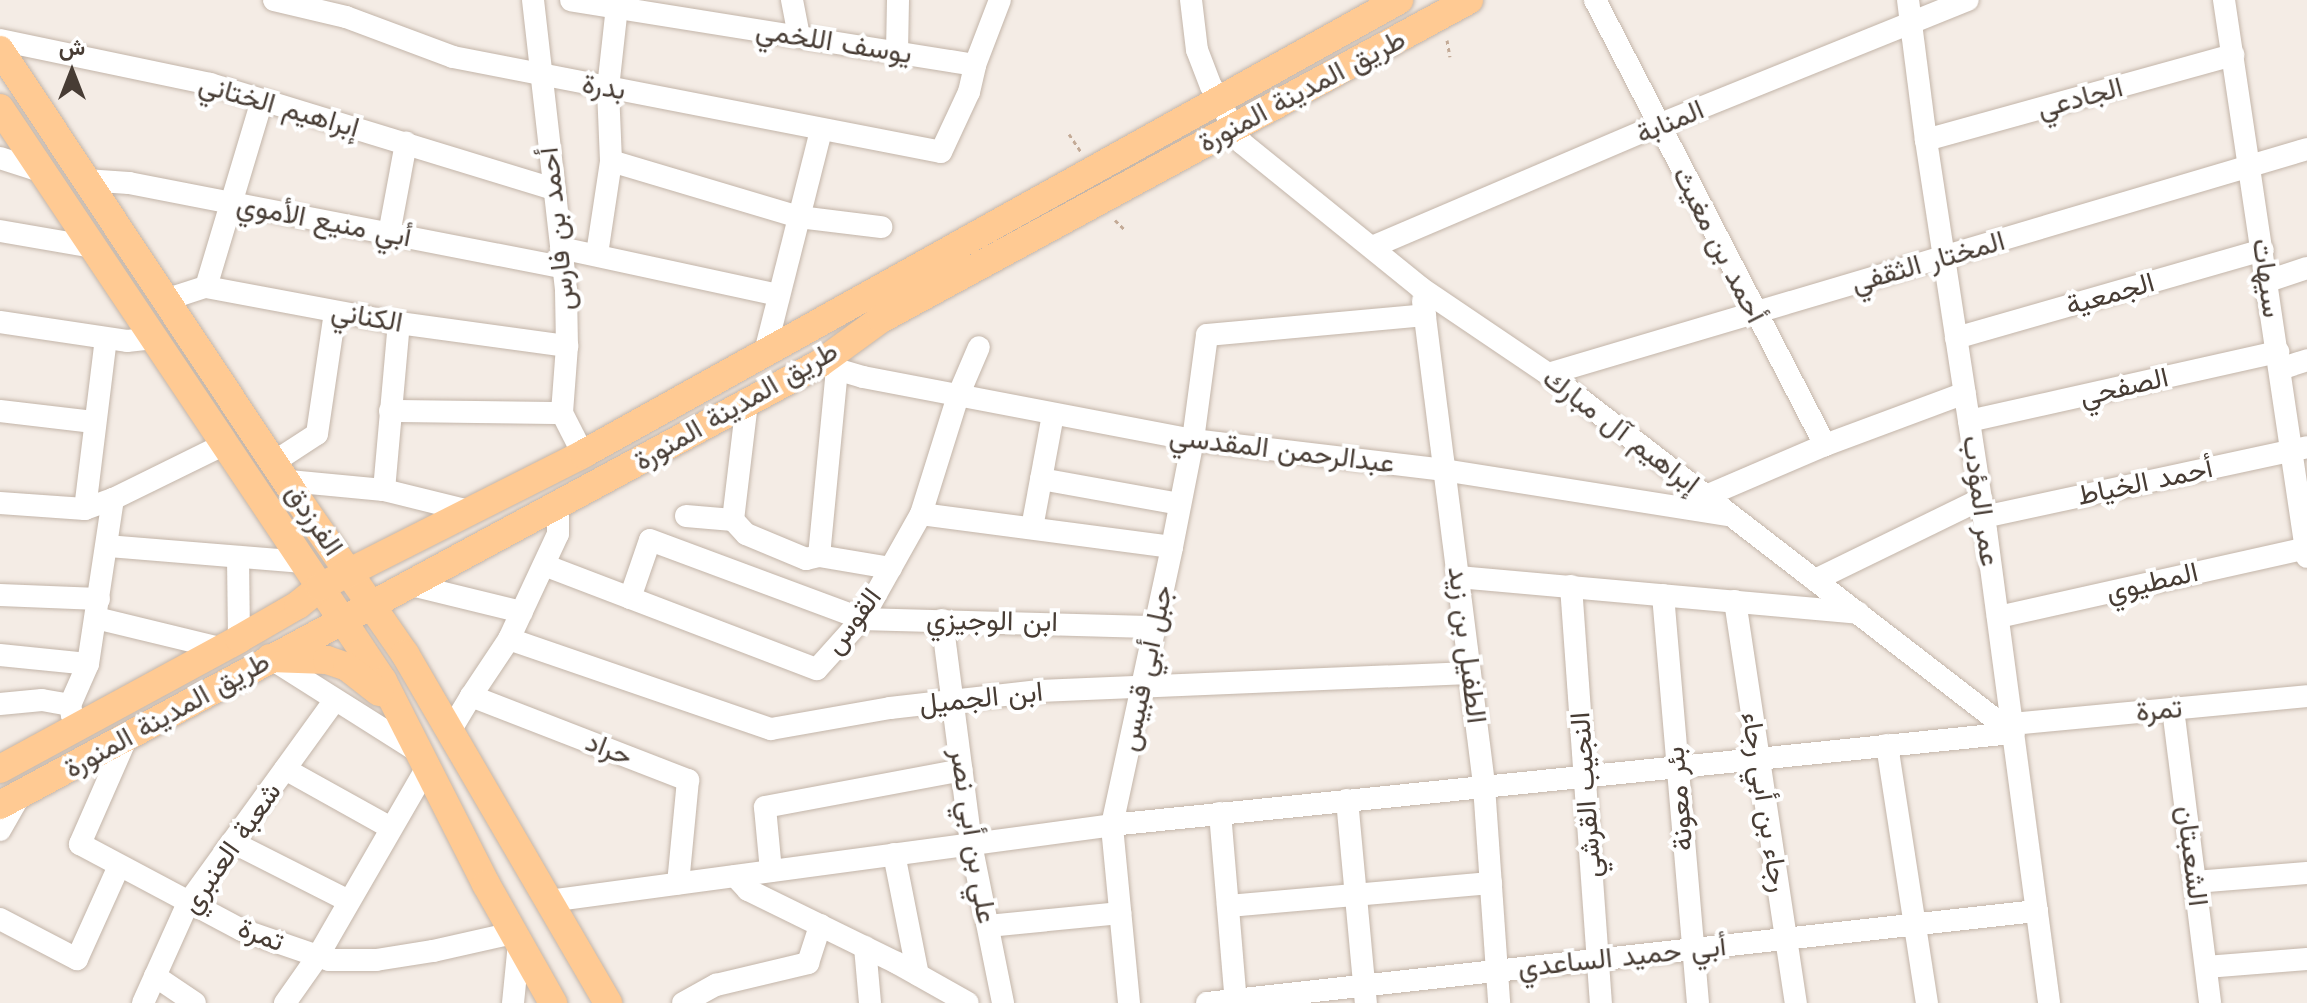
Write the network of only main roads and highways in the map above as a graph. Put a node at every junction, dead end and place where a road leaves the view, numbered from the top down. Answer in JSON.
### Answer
{"nodes":[{"id":1,"x":1399,"y":0,"type":"edge"},
{"id":2,"x":1469,"y":0,"type":"edge"},
{"id":3,"x":0,"y":50,"type":"edge"},
{"id":4,"x":0,"y":108,"type":"edge"},
{"id":5,"x":349,"y":571,"type":"junction"},
{"id":6,"x":320,"y":587,"type":"junction"},
{"id":7,"x":373,"y":606,"type":"junction"},
{"id":8,"x":341,"y":622,"type":"junction"},
{"id":9,"x":270,"y":658,"type":"junction"},
{"id":10,"x":398,"y":709,"type":"junction"},
{"id":11,"x":0,"y":769,"type":"edge"},
{"id":12,"x":10,"y":800,"type":"edge"},
{"id":13,"x":553,"y":1003,"type":"edge"},
{"id":14,"x":608,"y":1003,"type":"edge"}],
"edges":[{"from":1,"to":5,"type":"main road","name":"طريق المدينة المنورة"},
{"from":2,"to":7,"type":"main road","name":"طريق المدينة المنورة"},
{"from":3,"to":5,"type":"main road","name":"الفرزدق"},
{"from":4,"to":6,"type":"main road","name":"الفرزدق"},
{"from":5,"to":6,"type":"main road","name":"طريق المدينة المنورة"},
{"from":5,"to":7,"type":"main road","name":"الفرزدق"},
{"from":6,"to":8,"type":"main road","name":"الفرزدق"},
{"from":6,"to":11,"type":"main road","name":"طريق المدينة المنورة"},
{"from":7,"to":8,"type":"main road","name":"طريق المدينة المنورة"},
{"from":7,"to":14,"type":"main road","name":"الفرزدق"},
{"from":8,"to":9,"type":"main road","name":"طريق المدينة المنورة"},
{"from":8,"to":10,"type":"main road","name":"الفرزدق"},
{"from":9,"to":10,"type":"main road"},
{"from":9,"to":12,"type":"main road","name":"طريق المدينة المنورة"},
{"from":10,"to":13,"type":"main road","name":"الفرزدق"}]}
